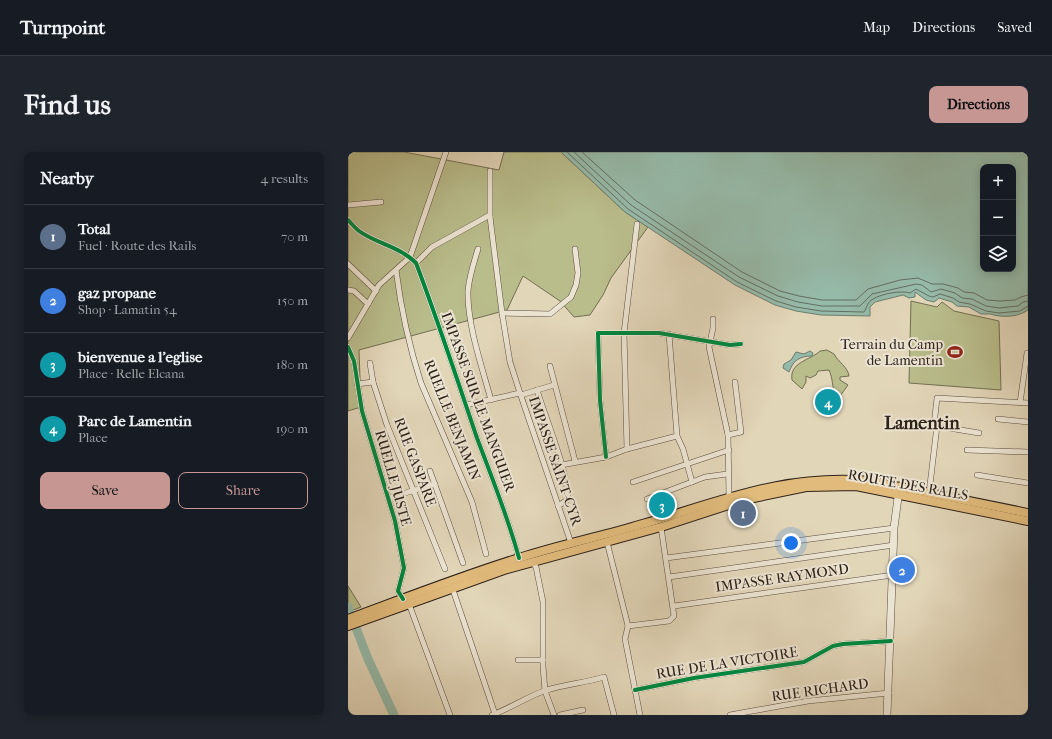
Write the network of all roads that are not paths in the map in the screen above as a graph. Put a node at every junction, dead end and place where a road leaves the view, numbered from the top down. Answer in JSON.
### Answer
{"nodes":[{"id":1,"x":446,"y":152,"type":"edge"},
{"id":2,"x":490,"y":171,"type":"dead end"},
{"id":3,"x":381,"y":202,"type":"dead end"},
{"id":4,"x":348,"y":206,"type":"edge"},
{"id":5,"x":490,"y":216,"type":"junction"},
{"id":6,"x":348,"y":220,"type":"edge"},
{"id":7,"x":637,"y":224,"type":"dead end"},
{"id":8,"x":478,"y":249,"type":"dead end"},
{"id":9,"x":575,"y":249,"type":"dead end"},
{"id":10,"x":410,"y":257,"type":"junction"},
{"id":11,"x":416,"y":263,"type":"junction"},
{"id":12,"x":348,"y":264,"type":"edge"},
{"id":13,"x":396,"y":270,"type":"junction"},
{"id":14,"x":348,"y":290,"type":"edge"},
{"id":15,"x":376,"y":291,"type":"junction"},
{"id":16,"x":368,"y":304,"type":"junction"},
{"id":17,"x":502,"y":313,"type":"junction"},
{"id":18,"x":713,"y":319,"type":"dead end"},
{"id":19,"x":624,"y":333,"type":"junction"},
{"id":20,"x":669,"y":334,"type":"junction"},
{"id":21,"x":348,"y":338,"type":"edge"},
{"id":22,"x":709,"y":341,"type":"junction"},
{"id":23,"x":741,"y":344,"type":"dead end"},
{"id":24,"x":348,"y":347,"type":"edge"},
{"id":25,"x":1027,"y":353,"type":"dead end"},
{"id":26,"x":370,"y":363,"type":"dead end"},
{"id":27,"x":550,"y":366,"type":"dead end"},
{"id":28,"x":373,"y":382,"type":"junction"},
{"id":29,"x":735,"y":382,"type":"dead end"},
{"id":30,"x":357,"y":384,"type":"junction"},
{"id":31,"x":554,"y":385,"type":"junction"},
{"id":32,"x":537,"y":390,"type":"junction"},
{"id":33,"x":520,"y":394,"type":"junction"},
{"id":34,"x":491,"y":400,"type":"junction"},
{"id":35,"x":1020,"y":403,"type":"junction"},
{"id":36,"x":1028,"y":403,"type":"edge"},
{"id":37,"x":466,"y":405,"type":"junction"},
{"id":38,"x":998,"y":419,"type":"dead end"},
{"id":39,"x":907,"y":421,"type":"dead end"},
{"id":40,"x":1028,"y":422,"type":"edge"},
{"id":41,"x":935,"y":425,"type":"junction"},
{"id":42,"x":980,"y":433,"type":"dead end"},
{"id":43,"x":728,"y":435,"type":"junction"},
{"id":44,"x":677,"y":436,"type":"junction"},
{"id":45,"x":627,"y":448,"type":"junction"},
{"id":46,"x":729,"y":450,"type":"junction"},
{"id":47,"x":967,"y":450,"type":"dead end"},
{"id":48,"x":1028,"y":452,"type":"edge"},
{"id":49,"x":606,"y":457,"type":"junction"},
{"id":50,"x":575,"y":461,"type":"junction"},
{"id":51,"x":687,"y":464,"type":"junction"},
{"id":52,"x":562,"y":465,"type":"junction"},
{"id":53,"x":430,"y":471,"type":"dead end"},
{"id":54,"x":728,"y":474,"type":"junction"},
{"id":55,"x":977,"y":476,"type":"dead end"},
{"id":56,"x":633,"y":482,"type":"dead end"},
{"id":57,"x":692,"y":482,"type":"junction"},
{"id":58,"x":1028,"y":483,"type":"edge"},
{"id":59,"x":434,"y":484,"type":"junction"},
{"id":60,"x":899,"y":490,"type":"junction"},
{"id":61,"x":414,"y":491,"type":"junction"},
{"id":62,"x":929,"y":493,"type":"junction"},
{"id":63,"x":729,"y":497,"type":"junction"},
{"id":64,"x":389,"y":498,"type":"junction"},
{"id":65,"x":647,"y":499,"type":"dead end"},
{"id":66,"x":558,"y":506,"type":"junction"},
{"id":67,"x":1028,"y":512,"type":"edge"},
{"id":68,"x":1028,"y":521,"type":"edge"},
{"id":69,"x":661,"y":527,"type":"junction"},
{"id":70,"x":894,"y":528,"type":"junction"},
{"id":71,"x":607,"y":542,"type":"junction"},
{"id":72,"x":571,"y":543,"type":"junction"},
{"id":73,"x":894,"y":545,"type":"junction"},
{"id":74,"x":486,"y":554,"type":"dead end"},
{"id":75,"x":519,"y":558,"type":"junction"},
{"id":76,"x":666,"y":558,"type":"junction"},
{"id":77,"x":532,"y":562,"type":"junction"},
{"id":78,"x":463,"y":563,"type":"dead end"},
{"id":79,"x":446,"y":569,"type":"dead end"},
{"id":80,"x":893,"y":575,"type":"junction"},
{"id":81,"x":669,"y":577,"type":"junction"},
{"id":82,"x":452,"y":587,"type":"junction"},
{"id":83,"x":406,"y":602,"type":"junction"},
{"id":84,"x":674,"y":606,"type":"junction"},
{"id":85,"x":380,"y":611,"type":"junction"},
{"id":86,"x":348,"y":618,"type":"edge"},
{"id":87,"x":348,"y":626,"type":"edge"},
{"id":88,"x":628,"y":626,"type":"junction"},
{"id":89,"x":891,"y":641,"type":"junction"},
{"id":90,"x":518,"y":660,"type":"dead end"},
{"id":91,"x":543,"y":660,"type":"junction"},
{"id":92,"x":635,"y":690,"type":"junction"},
{"id":93,"x":545,"y":691,"type":"junction"},
{"id":94,"x":890,"y":693,"type":"junction"},
{"id":95,"x":583,"y":710,"type":"dead end"},
{"id":96,"x":760,"y":713,"type":"edge"},
{"id":97,"x":450,"y":715,"type":"edge"},
{"id":98,"x":494,"y":715,"type":"edge"},
{"id":99,"x":554,"y":715,"type":"edge"},
{"id":100,"x":560,"y":715,"type":"edge"},
{"id":101,"x":614,"y":715,"type":"edge"},
{"id":102,"x":640,"y":715,"type":"edge"},
{"id":103,"x":730,"y":715,"type":"edge"},
{"id":104,"x":887,"y":715,"type":"edge"}],
"edges":[{"from":1,"to":10,"type":"street"},
{"from":2,"to":5,"type":"street"},
{"from":3,"to":4,"type":"street"},
{"from":5,"to":11,"type":"street"},
{"from":5,"to":17,"type":"street"},
{"from":6,"to":10,"type":"street","name":"IMPASSE SUR LE MANGUIER"},
{"from":7,"to":19,"type":"street"},
{"from":8,"to":34,"type":"street"},
{"from":9,"to":17,"type":"street"},
{"from":10,"to":11,"type":"street","name":"IMPASSE SUR LE MANGUIER"},
{"from":10,"to":13,"type":"street"},
{"from":11,"to":37,"type":"street","name":"IMPASSE SUR LE MANGUIER"},
{"from":12,"to":15,"type":"street"},
{"from":13,"to":15,"type":"street"},
{"from":13,"to":74,"type":"street","name":"RUELLE BENJAMIN"},
{"from":14,"to":16,"type":"street"},
{"from":15,"to":16,"type":"street"},
{"from":16,"to":21,"type":"street"},
{"from":17,"to":33,"type":"street"},
{"from":18,"to":22,"type":"street"},
{"from":19,"to":20,"type":"street"},
{"from":19,"to":45,"type":"street"},
{"from":19,"to":49,"type":"street"},
{"from":20,"to":22,"type":"street"},
{"from":20,"to":44,"type":"street"},
{"from":22,"to":23,"type":"street"},
{"from":22,"to":43,"type":"street"},
{"from":24,"to":30,"type":"street","name":"RUELLE JUSTE"},
{"from":25,"to":35,"type":"street"},
{"from":26,"to":28,"type":"street","name":"RUE GASPARE"},
{"from":27,"to":31,"type":"street"},
{"from":28,"to":30,"type":"street"},
{"from":28,"to":61,"type":"street","name":"RUE GASPARE"},
{"from":29,"to":43,"type":"street"},
{"from":30,"to":64,"type":"street","name":"RUELLE JUSTE"},
{"from":31,"to":32,"type":"street"},
{"from":31,"to":50,"type":"street"},
{"from":32,"to":33,"type":"street"},
{"from":32,"to":52,"type":"street"},
{"from":33,"to":34,"type":"street","name":"IMPASSE SAINT-CYR"},
{"from":33,"to":66,"type":"street","name":"IMPASSE SAINT-CYR"},
{"from":34,"to":37,"type":"street","name":"IMPASSE SAINT-CYR"},
{"from":35,"to":36,"type":"street"},
{"from":35,"to":41,"type":"street"},
{"from":37,"to":75,"type":"street","name":"IMPASSE SUR LE MANGUIER"},
{"from":38,"to":40,"type":"street"},
{"from":39,"to":41,"type":"street"},
{"from":41,"to":42,"type":"street"},
{"from":41,"to":62,"type":"street"},
{"from":43,"to":46,"type":"street"},
{"from":44,"to":45,"type":"street"},
{"from":44,"to":51,"type":"street"},
{"from":45,"to":49,"type":"street"},
{"from":46,"to":51,"type":"street"},
{"from":46,"to":54,"type":"street"},
{"from":47,"to":48,"type":"street"},
{"from":49,"to":50,"type":"street"},
{"from":50,"to":52,"type":"street"},
{"from":51,"to":56,"type":"street"},
{"from":51,"to":57,"type":"street"},
{"from":52,"to":66,"type":"street"},
{"from":53,"to":59,"type":"street"},
{"from":54,"to":57,"type":"street"},
{"from":54,"to":63,"type":"street"},
{"from":55,"to":58,"type":"street"},
{"from":57,"to":65,"type":"street"},
{"from":59,"to":61,"type":"street"},
{"from":59,"to":78,"type":"street"},
{"from":60,"to":62,"type":"main road","name":"ROUTE DES RAILS"},
{"from":60,"to":63,"type":"main road","name":"ROUTE DES RAILS"},
{"from":60,"to":68,"type":"main road","name":"ROUTE DES RAILS"},
{"from":60,"to":69,"type":"main road","name":"ROUTE DES RAILS"},
{"from":60,"to":70,"type":"street"},
{"from":61,"to":64,"type":"street"},
{"from":61,"to":79,"type":"street","name":"RUE GASPARE"},
{"from":62,"to":67,"type":"main road","name":"ROUTE DES RAILS"},
{"from":63,"to":72,"type":"main road","name":"ROUTE DES RAILS"},
{"from":64,"to":83,"type":"street","name":"RUELLE JUSTE"},
{"from":66,"to":72,"type":"street","name":"IMPASSE SAINT-CYR"},
{"from":69,"to":71,"type":"main road","name":"ROUTE DES RAILS"},
{"from":69,"to":76,"type":"street"},
{"from":70,"to":73,"type":"street"},
{"from":70,"to":76,"type":"street"},
{"from":71,"to":77,"type":"main road","name":"ROUTE DES RAILS"},
{"from":71,"to":88,"type":"street"},
{"from":72,"to":75,"type":"main road","name":"ROUTE DES RAILS"},
{"from":73,"to":80,"type":"street"},
{"from":73,"to":81,"type":"street"},
{"from":75,"to":83,"type":"main road","name":"ROUTE DES RAILS"},
{"from":76,"to":81,"type":"street"},
{"from":77,"to":82,"type":"main road","name":"ROUTE DES RAILS"},
{"from":77,"to":91,"type":"street"},
{"from":80,"to":84,"type":"street","name":"IMPASSE RAYMOND"},
{"from":80,"to":89,"type":"street"},
{"from":81,"to":84,"type":"street"},
{"from":82,"to":83,"type":"main road","name":"ROUTE DES RAILS"},
{"from":82,"to":98,"type":"street"},
{"from":83,"to":85,"type":"main road","name":"ROUTE DES RAILS"},
{"from":83,"to":97,"type":"street","name":"RUELLE JUSTE"},
{"from":84,"to":88,"type":"street"},
{"from":85,"to":86,"type":"main road","name":"ROUTE DES RAILS"},
{"from":85,"to":87,"type":"main road","name":"ROUTE DES RAILS"},
{"from":88,"to":92,"type":"street"},
{"from":89,"to":92,"type":"street","name":"RUE DE LA VICTOIRE"},
{"from":89,"to":94,"type":"street"},
{"from":90,"to":91,"type":"street"},
{"from":91,"to":93,"type":"street"},
{"from":92,"to":102,"type":"street"},
{"from":93,"to":98,"type":"street"},
{"from":93,"to":99,"type":"street"},
{"from":93,"to":101,"type":"street"},
{"from":94,"to":96,"type":"street","name":"RUE RICHARD"},
{"from":94,"to":104,"type":"street"},
{"from":95,"to":100,"type":"street"},
{"from":96,"to":103,"type":"street","name":"RUE RICHARD"}]}
